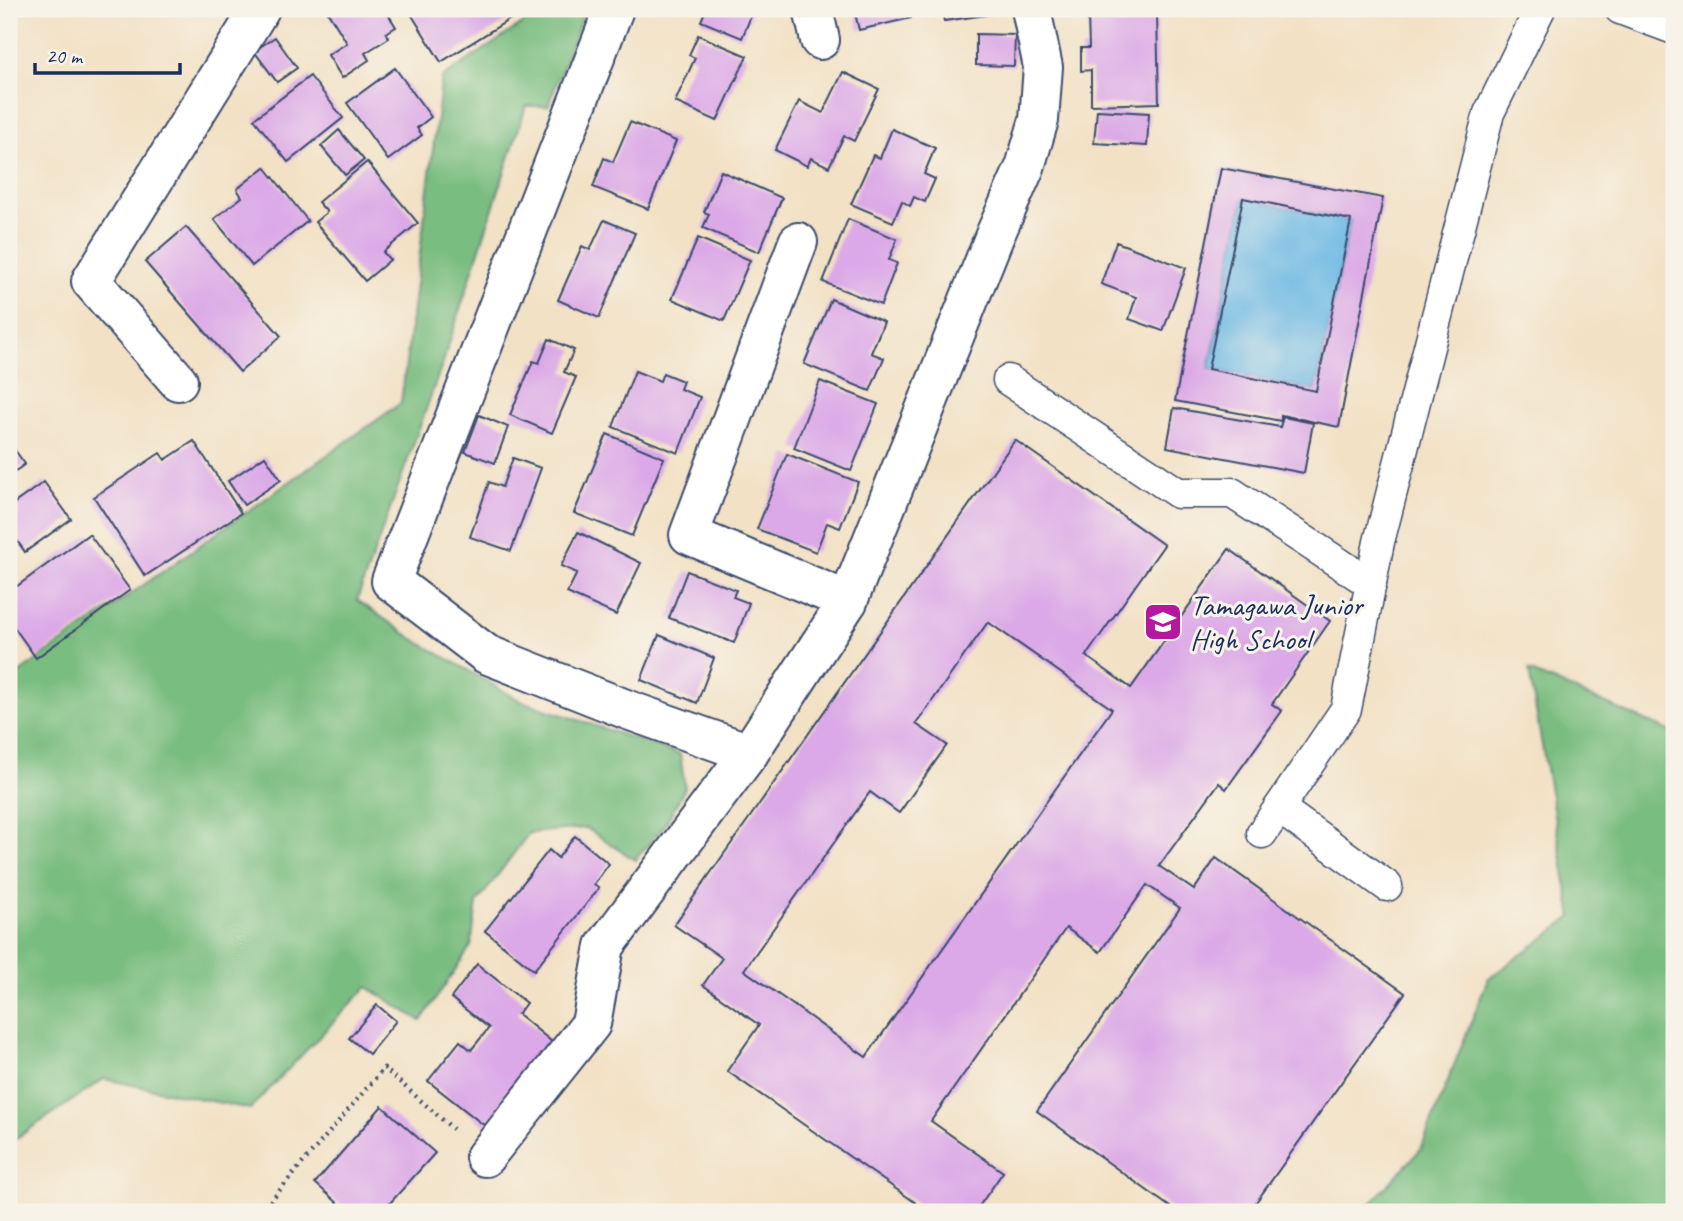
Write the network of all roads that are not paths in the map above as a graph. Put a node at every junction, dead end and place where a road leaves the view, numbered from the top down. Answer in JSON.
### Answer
{"nodes":[{"id":1,"x":260,"y":9,"type":"edge"},
{"id":2,"x":614,"y":9,"type":"edge"},
{"id":3,"x":1031,"y":9,"type":"edge"},
{"id":4,"x":1540,"y":9,"type":"edge"},
{"id":5,"x":1620,"y":9,"type":"edge"},
{"id":6,"x":1674,"y":29,"type":"edge"},
{"id":7,"x":798,"y":242,"type":"dead end"},
{"id":8,"x":1008,"y":380,"type":"dead end"},
{"id":9,"x":178,"y":382,"type":"dead end"},
{"id":10,"x":1371,"y":583,"type":"junction"},
{"id":11,"x":848,"y":601,"type":"junction"},
{"id":12,"x":749,"y":753,"type":"junction"},
{"id":13,"x":1279,"y":808,"type":"junction"},
{"id":14,"x":1262,"y":833,"type":"dead end"},
{"id":15,"x":1387,"y":887,"type":"dead end"},
{"id":16,"x":485,"y":1157,"type":"road end"}],
"edges":[{"from":1,"to":9,"type":"street"},
{"from":2,"to":12,"type":"street"},
{"from":3,"to":11,"type":"street"},
{"from":4,"to":10,"type":"lane"},
{"from":5,"to":6,"type":"lane"},
{"from":7,"to":11,"type":"street"},
{"from":8,"to":10,"type":"lane"},
{"from":10,"to":13,"type":"lane"},
{"from":11,"to":12,"type":"street"},
{"from":12,"to":16,"type":"street"},
{"from":13,"to":14,"type":"lane"},
{"from":13,"to":15,"type":"lane"}]}
